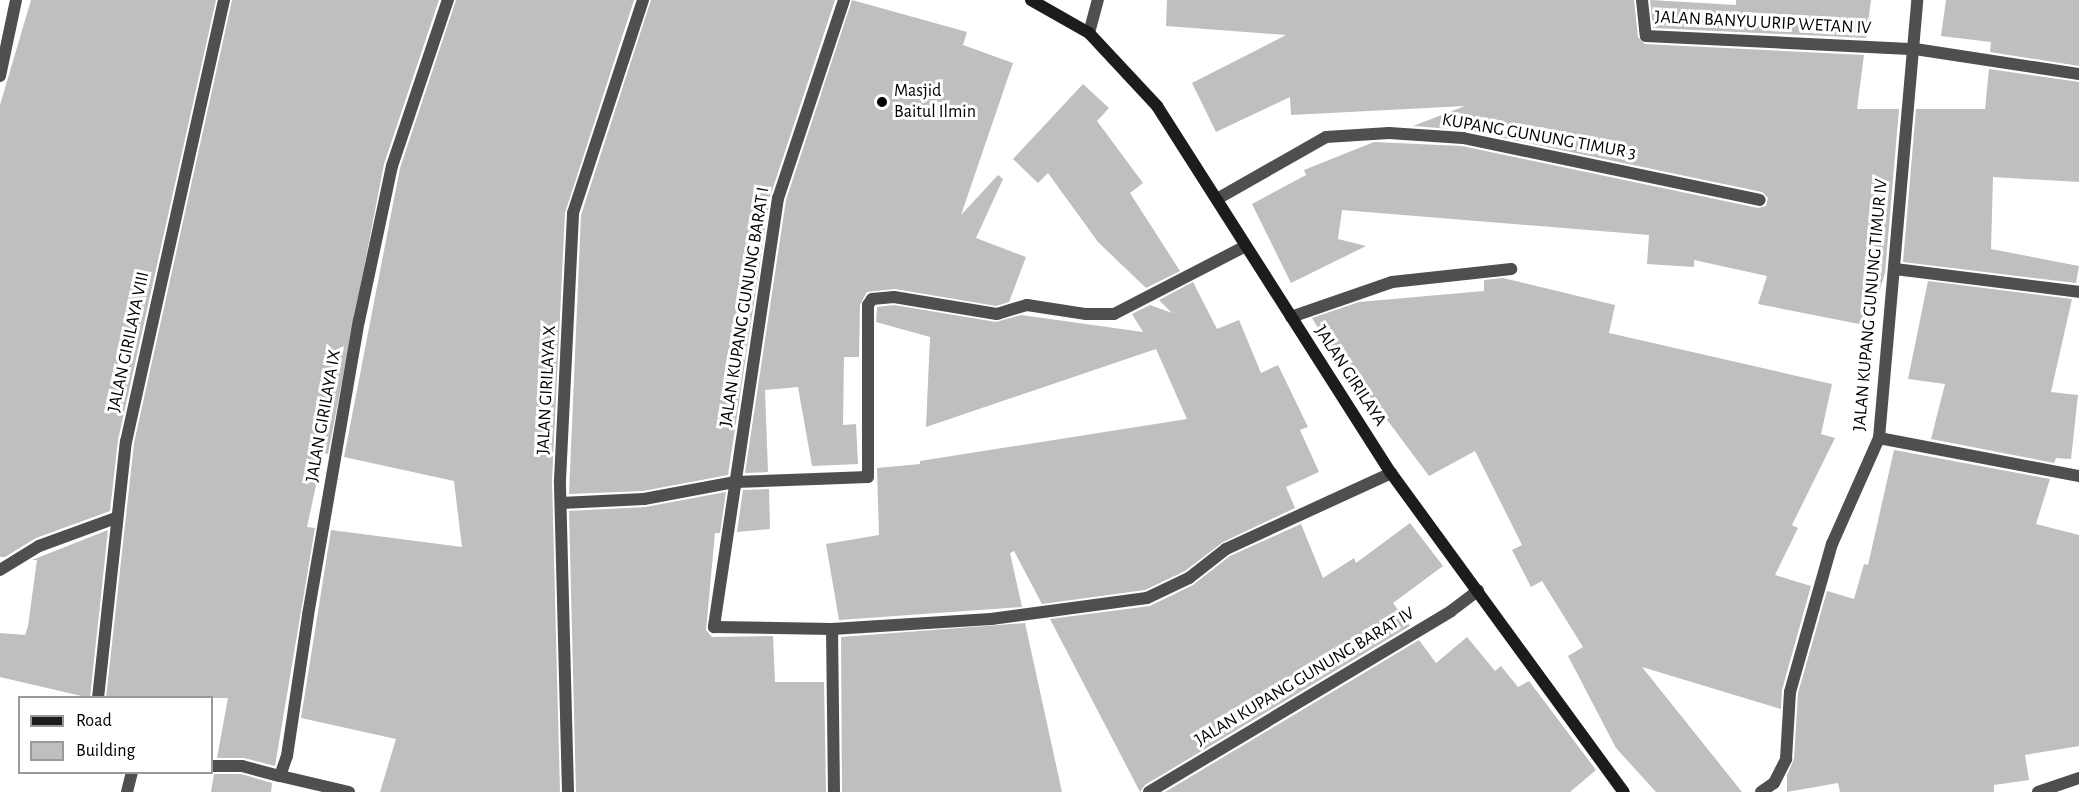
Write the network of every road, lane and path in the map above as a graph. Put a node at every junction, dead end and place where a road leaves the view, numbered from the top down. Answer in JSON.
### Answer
{"nodes":[{"id":1,"x":16,"y":0,"type":"edge"},
{"id":2,"x":224,"y":0,"type":"edge"},
{"id":3,"x":448,"y":0,"type":"edge"},
{"id":4,"x":643,"y":0,"type":"edge"},
{"id":5,"x":844,"y":0,"type":"edge"},
{"id":6,"x":1030,"y":0,"type":"edge"},
{"id":7,"x":1098,"y":0,"type":"edge"},
{"id":8,"x":1642,"y":0,"type":"edge"},
{"id":9,"x":1917,"y":0,"type":"edge"},
{"id":10,"x":1089,"y":33,"type":"junction"},
{"id":11,"x":1915,"y":49,"type":"junction"},
{"id":12,"x":2079,"y":74,"type":"edge"},
{"id":13,"x":0,"y":76,"type":"edge"},
{"id":14,"x":1216,"y":199,"type":"junction"},
{"id":15,"x":1760,"y":200,"type":"dead end"},
{"id":16,"x":1246,"y":246,"type":"junction"},
{"id":17,"x":1511,"y":269,"type":"dead end"},
{"id":18,"x":1895,"y":269,"type":"junction"},
{"id":19,"x":2079,"y":292,"type":"edge"},
{"id":20,"x":1291,"y":317,"type":"junction"},
{"id":21,"x":1879,"y":438,"type":"junction"},
{"id":22,"x":1391,"y":472,"type":"junction"},
{"id":23,"x":2079,"y":477,"type":"edge"},
{"id":24,"x":735,"y":483,"type":"junction"},
{"id":25,"x":561,"y":502,"type":"junction"},
{"id":26,"x":116,"y":518,"type":"junction"},
{"id":27,"x":0,"y":570,"type":"edge"},
{"id":28,"x":1478,"y":591,"type":"junction"},
{"id":29,"x":832,"y":629,"type":"junction"},
{"id":30,"x":98,"y":696,"type":"edge"},
{"id":31,"x":213,"y":766,"type":"edge"},
{"id":32,"x":132,"y":774,"type":"edge"},
{"id":33,"x":280,"y":776,"type":"junction"},
{"id":34,"x":2079,"y":778,"type":"edge"},
{"id":35,"x":127,"y":792,"type":"edge"},
{"id":36,"x":349,"y":792,"type":"edge"},
{"id":37,"x":568,"y":792,"type":"edge"},
{"id":38,"x":834,"y":792,"type":"edge"},
{"id":39,"x":1149,"y":792,"type":"edge"},
{"id":40,"x":1624,"y":792,"type":"edge"},
{"id":41,"x":1761,"y":792,"type":"edge"},
{"id":42,"x":2038,"y":792,"type":"edge"}],
"edges":[{"from":1,"to":13,"type":"street"},
{"from":2,"to":26,"type":"street","name":"JALAN GIRILAYA VIII"},
{"from":3,"to":33,"type":"street","name":"JALAN GIRILAYA IX"},
{"from":4,"to":25,"type":"street","name":"JALAN GIRILAYA X"},
{"from":5,"to":24,"type":"street","name":"JALAN KUPANG GUNUNG BARAT I"},
{"from":6,"to":10,"type":"street","name":"JALAN GIRILAYA"},
{"from":7,"to":10,"type":"street"},
{"from":8,"to":11,"type":"street","name":"JALAN BANYU URIP WETAN IV"},
{"from":9,"to":11,"type":"street","name":"JALAN KUPANG GUNUNG TIMUR IV"},
{"from":10,"to":14,"type":"street","name":"JALAN GIRILAYA"},
{"from":11,"to":12,"type":"street"},
{"from":11,"to":18,"type":"street","name":"JALAN KUPANG GUNUNG TIMUR IV"},
{"from":14,"to":15,"type":"street","name":"KUPANG GUNUNG TIMUR 3"},
{"from":14,"to":16,"type":"street","name":"JALAN GIRILAYA"},
{"from":16,"to":20,"type":"street","name":"JALAN GIRILAYA"},
{"from":16,"to":24,"type":"street"},
{"from":17,"to":20,"type":"street"},
{"from":18,"to":19,"type":"street"},
{"from":18,"to":21,"type":"street","name":"JALAN KUPANG GUNUNG TIMUR IV"},
{"from":20,"to":22,"type":"street","name":"JALAN GIRILAYA"},
{"from":21,"to":23,"type":"street"},
{"from":21,"to":41,"type":"street","name":"JALAN KUPANG GUNUNG TIMUR IV"},
{"from":22,"to":28,"type":"street","name":"JALAN GIRILAYA"},
{"from":22,"to":29,"type":"street"},
{"from":24,"to":25,"type":"street"},
{"from":24,"to":29,"type":"street","name":"JALAN KUPANG GUNUNG BARAT I"},
{"from":25,"to":37,"type":"street","name":"JALAN GIRILAYA X"},
{"from":26,"to":27,"type":"street"},
{"from":26,"to":30,"type":"street","name":"JALAN GIRILAYA VIII"},
{"from":28,"to":39,"type":"street","name":"JALAN KUPANG GUNUNG BARAT IV"},
{"from":28,"to":40,"type":"street","name":"JALAN GIRILAYA"},
{"from":29,"to":38,"type":"street"},
{"from":31,"to":33,"type":"street"},
{"from":32,"to":35,"type":"street"},
{"from":33,"to":36,"type":"street"},
{"from":34,"to":42,"type":"street"}]}
